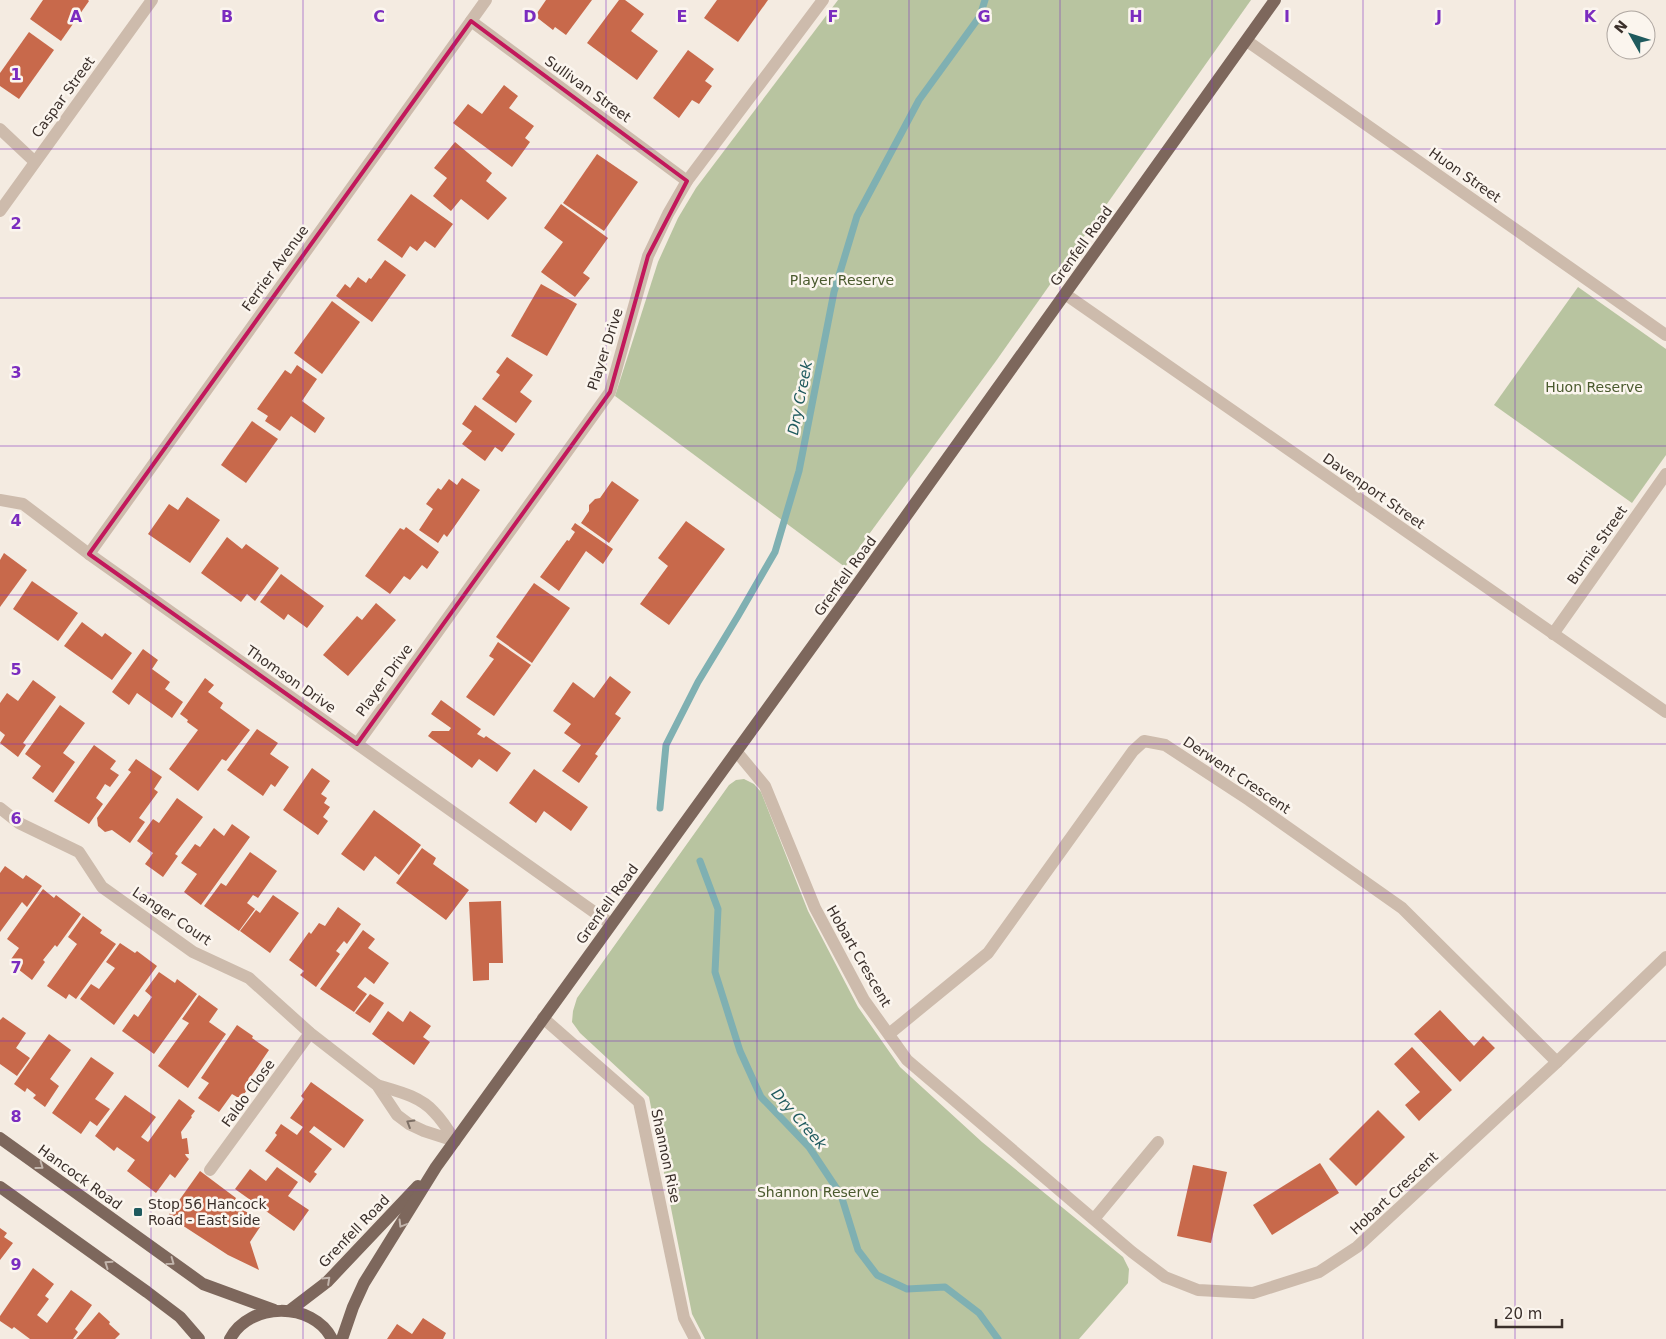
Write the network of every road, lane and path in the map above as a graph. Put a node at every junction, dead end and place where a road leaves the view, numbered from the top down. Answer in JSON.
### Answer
{"nodes":[{"id":1,"x":152,"y":0,"type":"edge"},
{"id":2,"x":486,"y":0,"type":"edge"},
{"id":3,"x":823,"y":0,"type":"edge"},
{"id":4,"x":1275,"y":0,"type":"edge"},
{"id":5,"x":471,"y":21,"type":"junction"},
{"id":6,"x":1247,"y":41,"type":"junction"},
{"id":7,"x":0,"y":129,"type":"edge"},
{"id":8,"x":34,"y":162,"type":"junction"},
{"id":9,"x":687,"y":181,"type":"junction"},
{"id":10,"x":0,"y":211,"type":"edge"},
{"id":11,"x":1065,"y":294,"type":"junction"},
{"id":12,"x":1666,"y":336,"type":"edge"},
{"id":13,"x":1666,"y":474,"type":"edge"},
{"id":14,"x":0,"y":500,"type":"edge"},
{"id":15,"x":89,"y":554,"type":"junction"},
{"id":16,"x":1553,"y":634,"type":"junction"},
{"id":17,"x":1666,"y":712,"type":"edge"},
{"id":18,"x":357,"y":744,"type":"junction"},
{"id":19,"x":736,"y":751,"type":"junction"},
{"id":20,"x":0,"y":808,"type":"edge"},
{"id":21,"x":611,"y":924,"type":"junction"},
{"id":22,"x":1666,"y":957,"type":"edge"},
{"id":23,"x":544,"y":1018,"type":"junction"},
{"id":24,"x":310,"y":1032,"type":"junction"},
{"id":25,"x":889,"y":1034,"type":"junction"},
{"id":26,"x":1557,"y":1062,"type":"junction"},
{"id":27,"x":377,"y":1085,"type":"junction"},
{"id":28,"x":0,"y":1138,"type":"edge"},
{"id":29,"x":455,"y":1141,"type":"junction"},
{"id":30,"x":1158,"y":1142,"type":"dead end"},
{"id":31,"x":436,"y":1167,"type":"junction"},
{"id":32,"x":210,"y":1170,"type":"dead end"},
{"id":33,"x":0,"y":1187,"type":"edge"},
{"id":34,"x":1094,"y":1220,"type":"junction"},
{"id":35,"x":274,"y":1310,"type":"junction"},
{"id":36,"x":289,"y":1311,"type":"junction"},
{"id":37,"x":199,"y":1339,"type":"edge"},
{"id":38,"x":230,"y":1339,"type":"edge"},
{"id":39,"x":332,"y":1339,"type":"edge"},
{"id":40,"x":342,"y":1339,"type":"edge"},
{"id":41,"x":695,"y":1339,"type":"edge"}],
"edges":[{"from":1,"to":8,"type":"street","name":"Caspar Street"},
{"from":2,"to":5,"type":"street","name":"Ferrier Avenue"},
{"from":3,"to":9,"type":"street","name":"Player Drive"},
{"from":4,"to":6,"type":"main road","name":"Grenfell Road"},
{"from":5,"to":9,"type":"street","name":"Sullivan Street"},
{"from":5,"to":15,"type":"street","name":"Ferrier Avenue"},
{"from":6,"to":11,"type":"main road","name":"Grenfell Road"},
{"from":6,"to":12,"type":"street","name":"Huon Street"},
{"from":7,"to":8,"type":"street"},
{"from":8,"to":10,"type":"street","name":"Caspar Street"},
{"from":9,"to":18,"type":"street","name":"Player Drive"},
{"from":11,"to":16,"type":"street","name":"Davenport Street"},
{"from":11,"to":19,"type":"main road","name":"Grenfell Road"},
{"from":13,"to":16,"type":"street","name":"Burnie Street"},
{"from":14,"to":15,"type":"street","name":"Thomson Drive"},
{"from":15,"to":18,"type":"street","name":"Thomson Drive"},
{"from":16,"to":17,"type":"street","name":"Davenport Street"},
{"from":18,"to":21,"type":"street","name":"Thomson Drive"},
{"from":19,"to":21,"type":"main road","name":"Grenfell Road"},
{"from":19,"to":25,"type":"street","name":"Hobart Crescent"},
{"from":20,"to":24,"type":"street","name":"Langer Court"},
{"from":21,"to":23,"type":"main road","name":"Grenfell Road"},
{"from":22,"to":26,"type":"street","name":"Hobart Crescent"},
{"from":23,"to":29,"type":"main road","name":"Grenfell Road"},
{"from":23,"to":41,"type":"street","name":"Shannon Rise"},
{"from":24,"to":27,"type":"street","name":"Langer Court"},
{"from":24,"to":32,"type":"street","name":"Faldo Close"},
{"from":25,"to":26,"type":"street","name":"Derwent Crescent"},
{"from":25,"to":34,"type":"street","name":"Hobart Crescent"},
{"from":26,"to":34,"type":"street","name":"Hobart Crescent"},
{"from":27,"to":29,"type":"street","name":"Langer Court"},
{"from":29,"to":27,"type":"street","name":"Langer Court","one_way":true},
{"from":28,"to":35,"type":"main road","name":"Hancock Road","one_way":true},
{"from":29,"to":31,"type":"main road","name":"Grenfell Road"},
{"from":30,"to":34,"type":"street"},
{"from":36,"to":31,"type":"main road","name":"Grenfell Road","one_way":true},
{"from":31,"to":40,"type":"main road","name":"Grenfell Road","one_way":true},
{"from":37,"to":33,"type":"main road","one_way":true},
{"from":35,"to":36,"type":"main road"},
{"from":35,"to":38,"type":"main road"},
{"from":36,"to":39,"type":"main road"}]}
